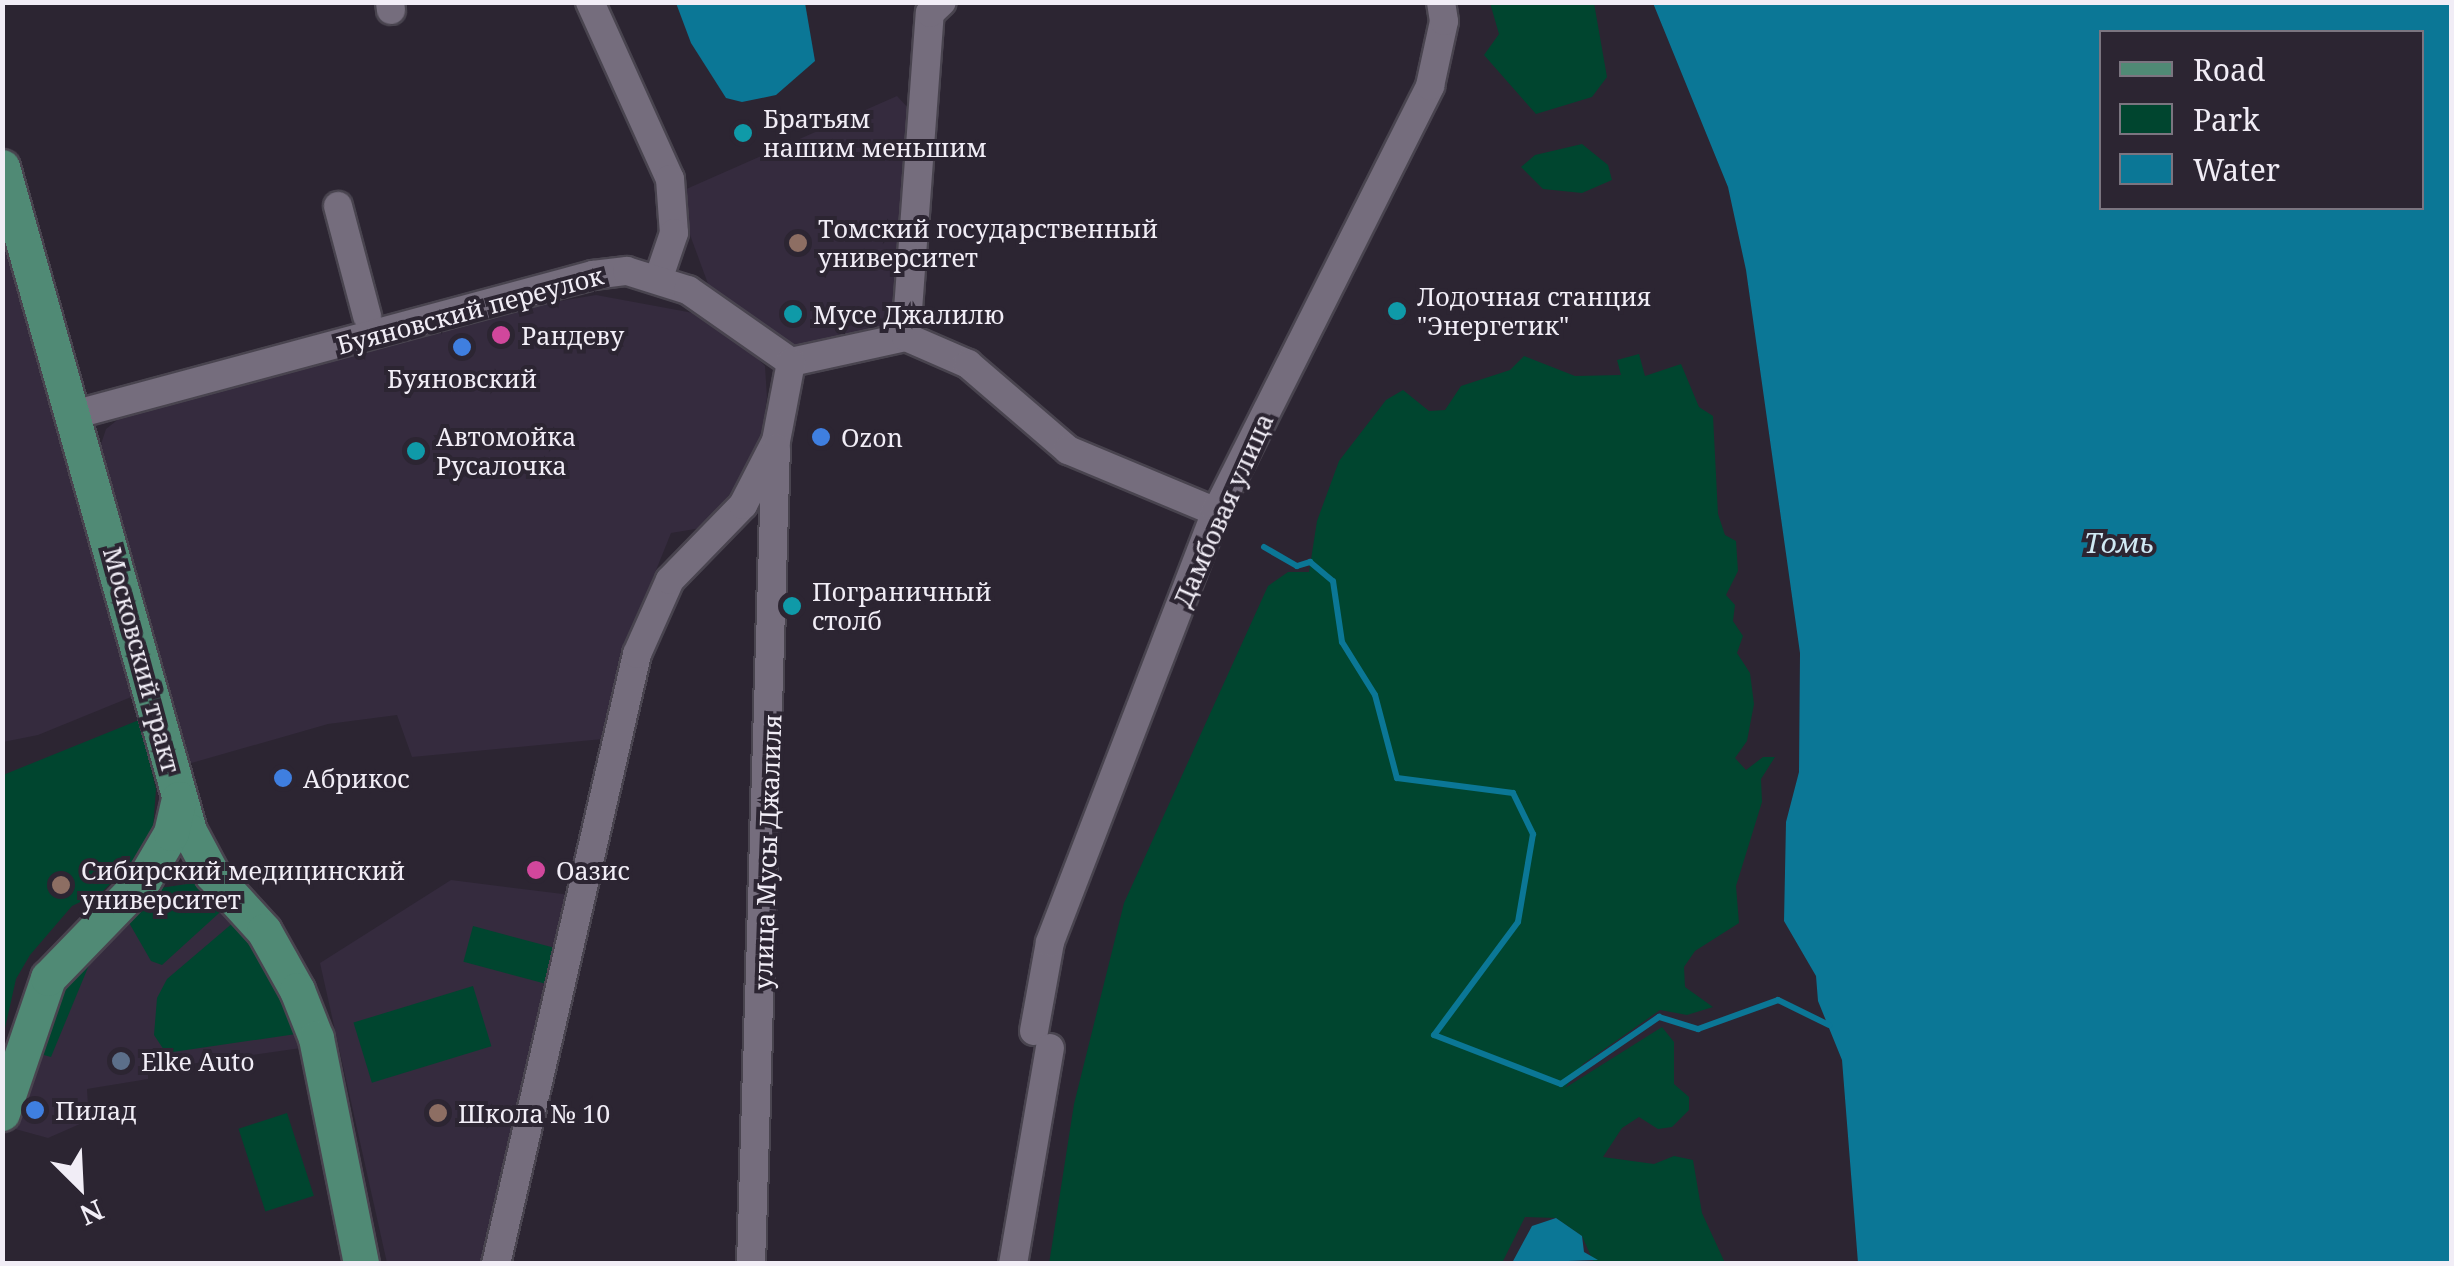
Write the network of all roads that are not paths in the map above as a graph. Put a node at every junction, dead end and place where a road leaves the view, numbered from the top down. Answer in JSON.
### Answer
{"nodes":[{"id":1,"x":590,"y":2,"type":"edge"},
{"id":2,"x":942,"y":2,"type":"edge"},
{"id":3,"x":1441,"y":2,"type":"edge"},
{"id":4,"x":2,"y":166,"type":"edge"},
{"id":5,"x":338,"y":206,"type":"dead end"},
{"id":6,"x":659,"y":276,"type":"junction"},
{"id":7,"x":367,"y":316,"type":"dead end"},
{"id":8,"x":906,"y":337,"type":"junction"},
{"id":9,"x":791,"y":362,"type":"junction"},
{"id":10,"x":73,"y":416,"type":"junction"},
{"id":11,"x":776,"y":441,"type":"junction"},
{"id":12,"x":1216,"y":512,"type":"junction"},
{"id":13,"x":179,"y":799,"type":"junction"},
{"id":14,"x":212,"y":874,"type":"junction"},
{"id":15,"x":144,"y":879,"type":"junction"},
{"id":16,"x":2,"y":1113,"type":"edge"},
{"id":17,"x":361,"y":1264,"type":"edge"},
{"id":18,"x":496,"y":1264,"type":"edge"},
{"id":19,"x":752,"y":1264,"type":"edge"},
{"id":20,"x":1013,"y":1264,"type":"edge"}],
"edges":[{"from":1,"to":6,"type":"street"},
{"from":2,"to":8,"type":"street"},
{"from":3,"to":12,"type":"street","name":"Дамбовая улица"},
{"from":4,"to":10,"type":"main road","name":"Московский тракт"},
{"from":5,"to":7,"type":"street"},
{"from":6,"to":9,"type":"street"},
{"from":6,"to":10,"type":"street","name":"Буяновский переулок"},
{"from":8,"to":9,"type":"street"},
{"from":8,"to":12,"type":"street"},
{"from":9,"to":11,"type":"street"},
{"from":10,"to":13,"type":"main road","name":"Московский тракт"},
{"from":11,"to":18,"type":"street"},
{"from":11,"to":19,"type":"street","name":"улица Мусы Джалиля"},
{"from":12,"to":20,"type":"street","name":"Дамбовая улица"},
{"from":13,"to":14,"type":"main road"},
{"from":13,"to":15,"type":"main road","name":"Московский тракт"},
{"from":14,"to":15,"type":"main road"},
{"from":14,"to":17,"type":"main road"},
{"from":15,"to":16,"type":"main road","name":"Московский тракт"}]}
